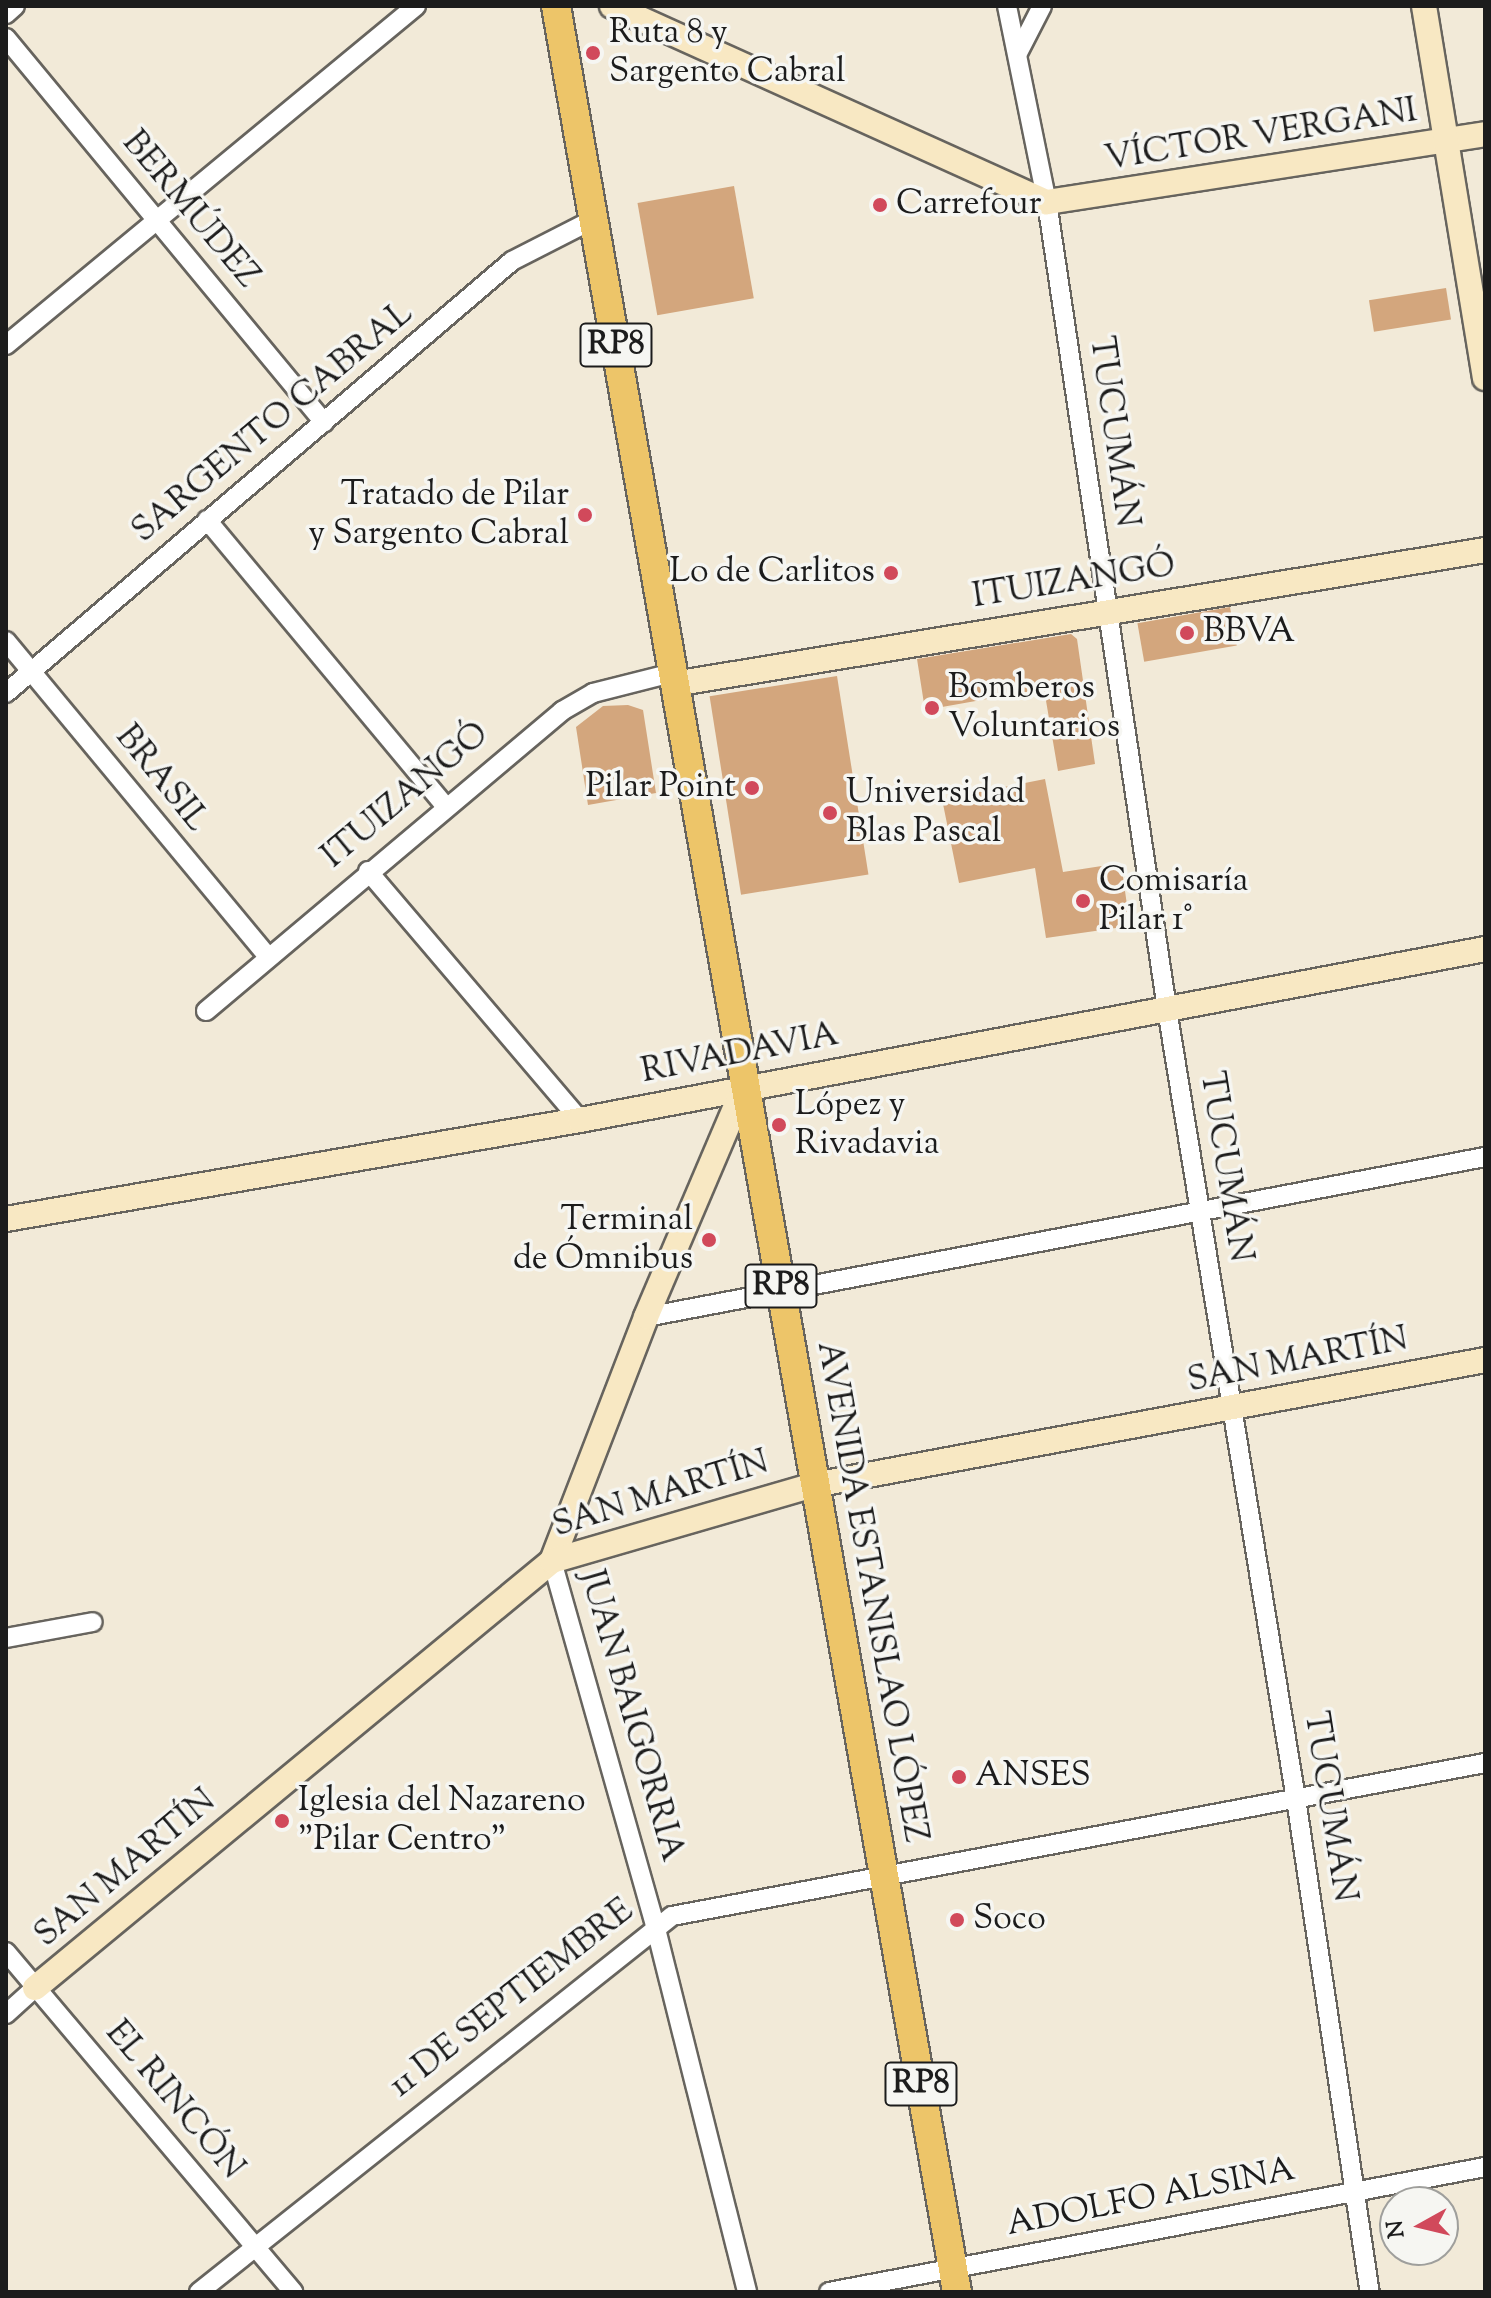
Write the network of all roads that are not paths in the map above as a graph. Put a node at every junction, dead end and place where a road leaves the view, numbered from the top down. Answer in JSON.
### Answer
{"nodes":[{"id":1,"x":15,"y":6,"type":"edge"},
{"id":2,"x":416,"y":6,"type":"edge"},
{"id":3,"x":556,"y":6,"type":"edge"},
{"id":4,"x":612,"y":6,"type":"edge"},
{"id":5,"x":1007,"y":6,"type":"edge"},
{"id":6,"x":1042,"y":6,"type":"edge"},
{"id":7,"x":1424,"y":6,"type":"edge"},
{"id":8,"x":6,"y":14,"type":"edge"},
{"id":9,"x":6,"y":38,"type":"edge"},
{"id":10,"x":1018,"y":53,"type":"junction"},
{"id":11,"x":1485,"y":134,"type":"edge"},
{"id":12,"x":1445,"y":141,"type":"junction"},
{"id":13,"x":1047,"y":202,"type":"junction"},
{"id":14,"x":155,"y":218,"type":"junction"},
{"id":15,"x":594,"y":219,"type":"junction"},
{"id":16,"x":6,"y":345,"type":"edge"},
{"id":17,"x":1485,"y":378,"type":"edge"},
{"id":18,"x":324,"y":423,"type":"junction"},
{"id":19,"x":207,"y":520,"type":"junction"},
{"id":20,"x":1485,"y":550,"type":"edge"},
{"id":21,"x":1106,"y":611,"type":"junction"},
{"id":22,"x":6,"y":641,"type":"edge"},
{"id":23,"x":31,"y":671,"type":"junction"},
{"id":24,"x":673,"y":678,"type":"junction"},
{"id":25,"x":6,"y":693,"type":"edge"},
{"id":26,"x":446,"y":807,"type":"junction"},
{"id":27,"x":368,"y":871,"type":"junction"},
{"id":28,"x":1485,"y":949,"type":"edge"},
{"id":29,"x":268,"y":957,"type":"junction"},
{"id":30,"x":1167,"y":1009,"type":"junction"},
{"id":31,"x":206,"y":1011,"type":"dead end"},
{"id":32,"x":744,"y":1087,"type":"junction"},
{"id":33,"x":580,"y":1120,"type":"junction"},
{"id":34,"x":1485,"y":1157,"type":"edge"},
{"id":35,"x":1199,"y":1212,"type":"junction"},
{"id":36,"x":6,"y":1219,"type":"edge"},
{"id":37,"x":782,"y":1291,"type":"junction"},
{"id":38,"x":646,"y":1317,"type":"junction"},
{"id":39,"x":1485,"y":1360,"type":"edge"},
{"id":40,"x":1232,"y":1409,"type":"junction"},
{"id":41,"x":814,"y":1485,"type":"junction"},
{"id":42,"x":552,"y":1561,"type":"junction"},
{"id":43,"x":93,"y":1622,"type":"dead end"},
{"id":44,"x":6,"y":1638,"type":"edge"},
{"id":45,"x":1485,"y":1763,"type":"edge"},
{"id":46,"x":1296,"y":1799,"type":"junction"},
{"id":47,"x":885,"y":1876,"type":"junction"},
{"id":48,"x":655,"y":1925,"type":"junction"},
{"id":49,"x":6,"y":1952,"type":"edge"},
{"id":50,"x":35,"y":1988,"type":"junction"},
{"id":51,"x":6,"y":2014,"type":"edge"},
{"id":52,"x":1485,"y":2167,"type":"edge"},
{"id":53,"x":1355,"y":2192,"type":"junction"},
{"id":54,"x":254,"y":2244,"type":"junction"},
{"id":55,"x":955,"y":2280,"type":"edge"},
{"id":56,"x":199,"y":2292,"type":"edge"},
{"id":57,"x":293,"y":2292,"type":"edge"},
{"id":58,"x":747,"y":2292,"type":"edge"},
{"id":59,"x":829,"y":2292,"type":"edge"},
{"id":60,"x":1370,"y":2292,"type":"edge"}],
"edges":[{"from":1,"to":8,"type":"street"},
{"from":2,"to":14,"type":"street"},
{"from":3,"to":15,"type":"main road","name":"AVENIDA ESTANISLAO LÓPEZ","number":"RP8"},
{"from":4,"to":13,"type":"street"},
{"from":5,"to":10,"type":"street","name":"TUCUMÁN"},
{"from":6,"to":10,"type":"street"},
{"from":7,"to":12,"type":"street"},
{"from":9,"to":14,"type":"street","name":"BERMÚDEZ"},
{"from":10,"to":13,"type":"street","name":"TUCUMÁN"},
{"from":11,"to":12,"type":"street","name":"VÍCTOR VERGANI"},
{"from":12,"to":13,"type":"street","name":"VÍCTOR VERGANI"},
{"from":12,"to":17,"type":"street"},
{"from":13,"to":21,"type":"street","name":"TUCUMÁN"},
{"from":14,"to":16,"type":"street"},
{"from":14,"to":18,"type":"street","name":"BERMÚDEZ"},
{"from":15,"to":18,"type":"street","name":"SARGENTO CABRAL"},
{"from":15,"to":24,"type":"main road","name":"AVENIDA ESTANISLAO LÓPEZ","number":"RP8"},
{"from":18,"to":19,"type":"street","name":"SARGENTO CABRAL"},
{"from":19,"to":23,"type":"street","name":"SARGENTO CABRAL"},
{"from":19,"to":26,"type":"street"},
{"from":20,"to":21,"type":"street","name":"ITUIZANGÓ"},
{"from":21,"to":24,"type":"street","name":"ITUIZANGÓ"},
{"from":21,"to":30,"type":"street","name":"TUCUMÁN"},
{"from":22,"to":23,"type":"street","name":"BRASIL"},
{"from":23,"to":25,"type":"street","name":"SARGENTO CABRAL"},
{"from":23,"to":29,"type":"street","name":"BRASIL"},
{"from":24,"to":26,"type":"street","name":"ITUIZANGÓ"},
{"from":24,"to":32,"type":"main road","name":"AVENIDA ESTANISLAO LÓPEZ","number":"RP8"},
{"from":26,"to":27,"type":"street","name":"ITUIZANGÓ"},
{"from":27,"to":29,"type":"street","name":"ITUIZANGÓ"},
{"from":27,"to":33,"type":"street"},
{"from":28,"to":30,"type":"street","name":"RIVADAVIA"},
{"from":29,"to":31,"type":"street","name":"ITUIZANGÓ"},
{"from":30,"to":32,"type":"street","name":"RIVADAVIA"},
{"from":30,"to":35,"type":"street","name":"TUCUMÁN"},
{"from":32,"to":33,"type":"street","name":"RIVADAVIA"},
{"from":32,"to":37,"type":"main road","name":"AVENIDA ESTANISLAO LÓPEZ","number":"RP8"},
{"from":32,"to":38,"type":"street","name":"JUAN BAIGORRIA"},
{"from":33,"to":36,"type":"street","name":"RIVADAVIA"},
{"from":34,"to":35,"type":"street"},
{"from":35,"to":37,"type":"street"},
{"from":35,"to":40,"type":"street","name":"TUCUMÁN"},
{"from":37,"to":38,"type":"street"},
{"from":37,"to":41,"type":"main road","name":"AVENIDA ESTANISLAO LÓPEZ","number":"RP8"},
{"from":38,"to":42,"type":"street","name":"JUAN BAIGORRIA"},
{"from":39,"to":40,"type":"street","name":"SAN MARTÍN"},
{"from":40,"to":41,"type":"street","name":"SAN MARTÍN"},
{"from":40,"to":46,"type":"street","name":"TUCUMÁN"},
{"from":41,"to":42,"type":"street","name":"SAN MARTÍN"},
{"from":41,"to":47,"type":"main road","name":"AVENIDA ESTANISLAO LÓPEZ","number":"RP8"},
{"from":42,"to":48,"type":"street","name":"JUAN BAIGORRIA"},
{"from":42,"to":50,"type":"street","name":"SAN MARTÍN"},
{"from":43,"to":44,"type":"street"},
{"from":45,"to":46,"type":"street","name":"11 DE SEPTIEMBRE"},
{"from":46,"to":47,"type":"street","name":"11 DE SEPTIEMBRE"},
{"from":46,"to":53,"type":"street","name":"TUCUMÁN"},
{"from":47,"to":48,"type":"street","name":"11 DE SEPTIEMBRE"},
{"from":47,"to":55,"type":"main road","name":"AVENIDA ESTANISLAO LÓPEZ","number":"RP8"},
{"from":48,"to":54,"type":"street","name":"11 DE SEPTIEMBRE"},
{"from":48,"to":58,"type":"street","name":"JUAN BAIGORRIA"},
{"from":49,"to":50,"type":"street","name":"EL RINCÓN"},
{"from":50,"to":51,"type":"street","name":"SAN MARTÍN"},
{"from":50,"to":54,"type":"street","name":"EL RINCÓN"},
{"from":52,"to":53,"type":"street","name":"ADOLFO ALSINA"},
{"from":53,"to":55,"type":"street","name":"ADOLFO ALSINA"},
{"from":53,"to":60,"type":"street","name":"TUCUMÁN"},
{"from":54,"to":56,"type":"street","name":"11 DE SEPTIEMBRE"},
{"from":54,"to":57,"type":"street","name":"EL RINCÓN"},
{"from":55,"to":59,"type":"street","name":"ADOLFO ALSINA"}]}
